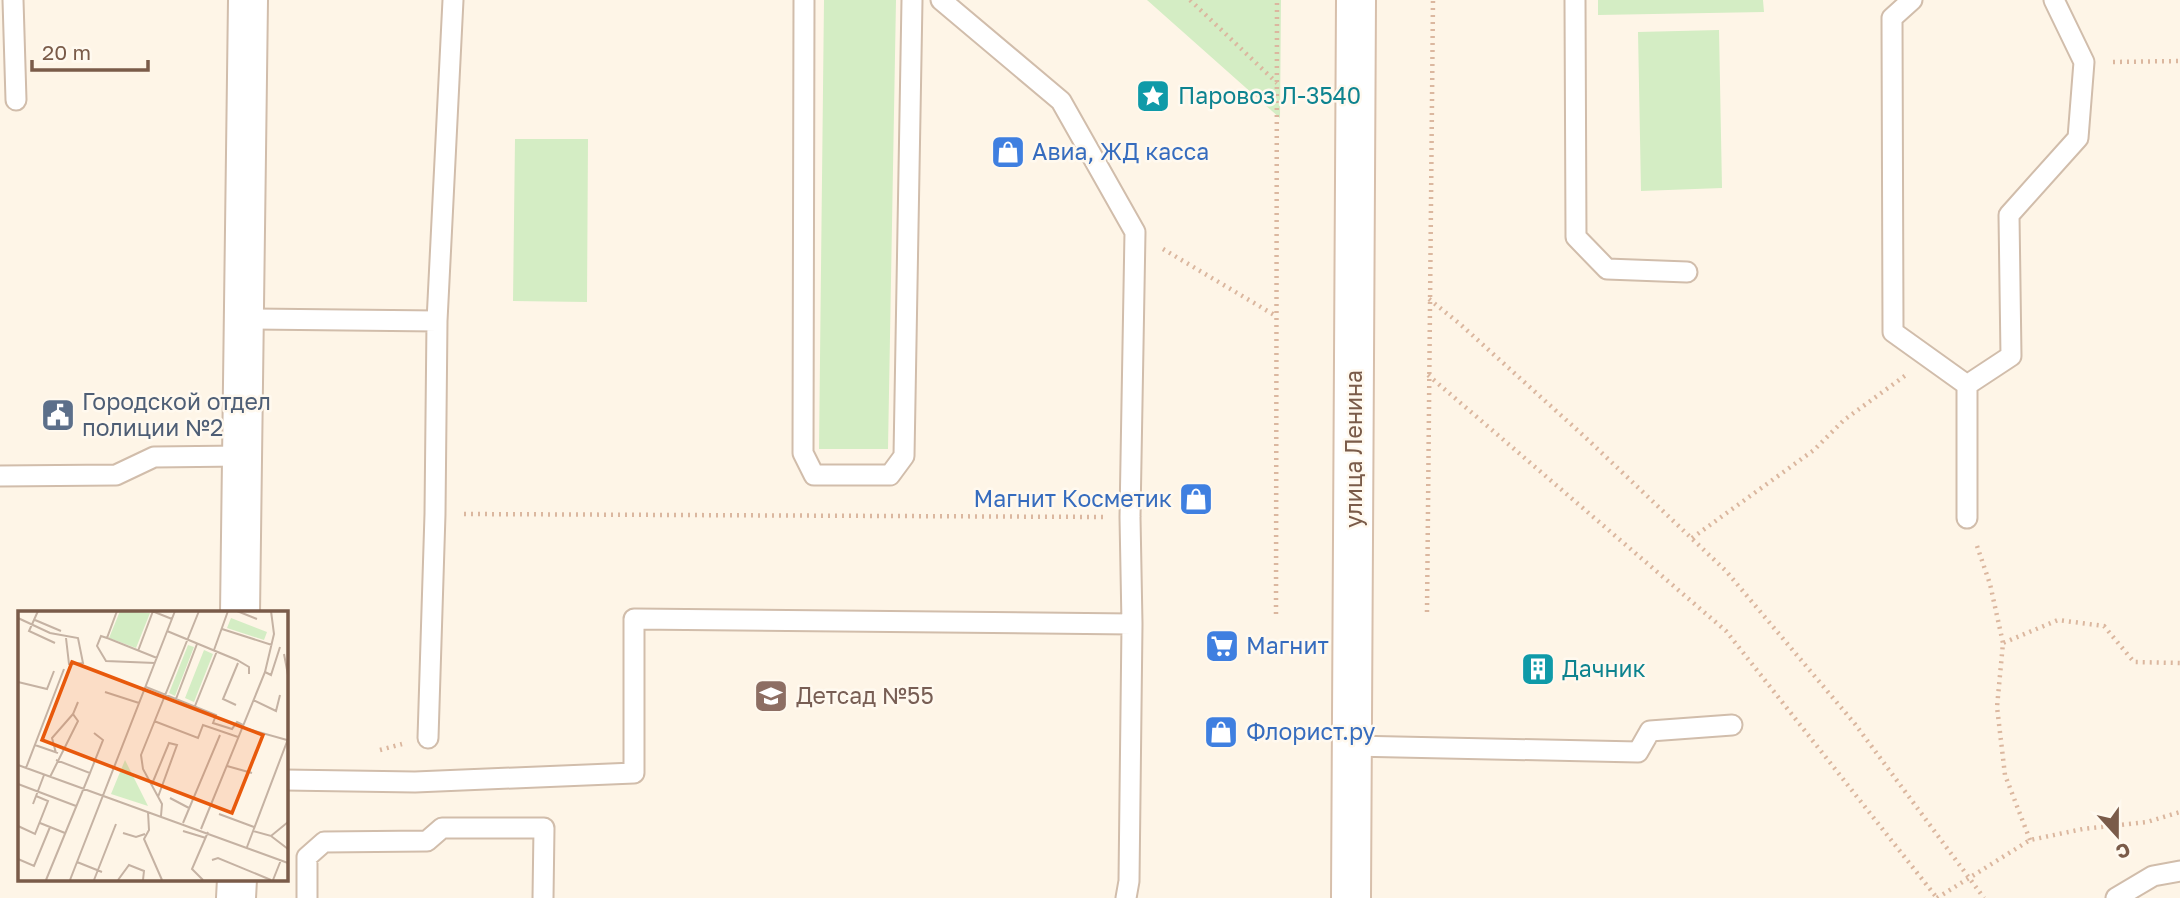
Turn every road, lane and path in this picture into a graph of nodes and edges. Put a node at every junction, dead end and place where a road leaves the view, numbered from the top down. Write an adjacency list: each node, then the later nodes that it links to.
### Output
1 (13, 0): 17 (lane)
2 (248, 0): 22 (main road)
3 (453, 0): 23 (lane)
4 (804, 0): 5 (lane)
5 (912, 0)
6 (941, 0): 18 (lane)
7 (1190, 0): 16 (path)
8 (1277, 0): 16 (path)
9 (1356, 0): 41 (main road, улица Ленина)
10 (1433, 0): 20 (path)
11 (1575, 0): 19 (lane)
12 (1912, 0): 24 (lane)
13 (2054, 0): 15 (lane)
14 (2180, 61): 15 (path)
15 (2084, 62): 26 (lane)
16 (1277, 82): 21 (path)
17 (16, 100)
18 (1135, 233): 21 (path); 30 (lane)
19 (1687, 272)
20 (1429, 299): 25 (path); 32 (path)
21 (1277, 316): 35 (path)
22 (243, 320): 23 (lane); 27 (main road)
23 (437, 321): 29 (lane)
24 (1929, 358): 26 (lane); 32 (path)
25 (1428, 375): 34 (path); 53 (path)
26 (1967, 385): 31 (lane)
27 (241, 456): 28 (lane); 33 (main road)
28 (0, 476)
29 (435, 514): 30 (path); 40 (lane)
30 (1130, 517): 36 (lane)
31 (1967, 518): 37 (path)
32 (1692, 538): 46 (path)
33 (240, 611)
34 (1427, 612)
35 (1276, 614)
36 (1132, 624): 42 (lane); 51 (lane)
37 (2003, 643): 38 (path); 44 (path)
38 (2180, 663)
39 (1732, 725): 41 (lane)
40 (428, 738)
41 (1352, 746): 52 (main road, улица Ленина)
42 (287, 780)
43 (2180, 812): 44 (path)
44 (2030, 840): 46 (path)
45 (2180, 871): 55 (lane)
46 (1970, 878): 53 (path); 54 (path)
47 (237, 880): 48 (main road)
48 (236, 898)
49 (306, 898): 50 (lane)
50 (543, 898)
51 (1126, 898)
52 (1351, 898)
53 (1937, 898)
54 (1984, 898)
55 (2116, 898)

